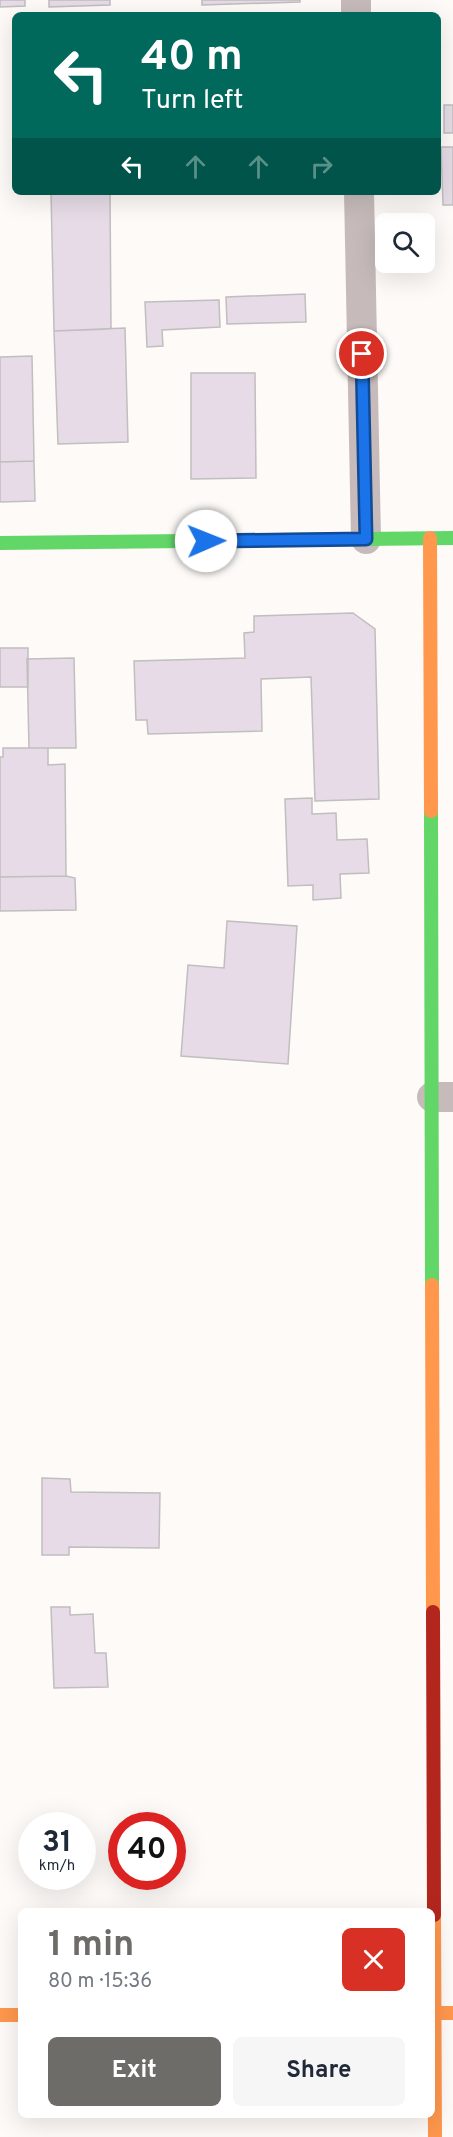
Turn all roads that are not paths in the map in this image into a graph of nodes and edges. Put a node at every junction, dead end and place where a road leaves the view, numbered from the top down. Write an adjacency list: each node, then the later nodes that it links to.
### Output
1 (359, 195): 4 (street)
2 (430, 538): 3 (street); 4 (street); 6 (street)
3 (453, 538)
4 (366, 539): 5 (street)
5 (0, 543)
6 (442, 1097): 7 (street)
7 (434, 1908)
8 (435, 2013): 9 (street)
9 (453, 2013)
10 (0, 2015): 11 (street)
11 (18, 2015)
12 (435, 2118): 13 (street)
13 (435, 2137)

